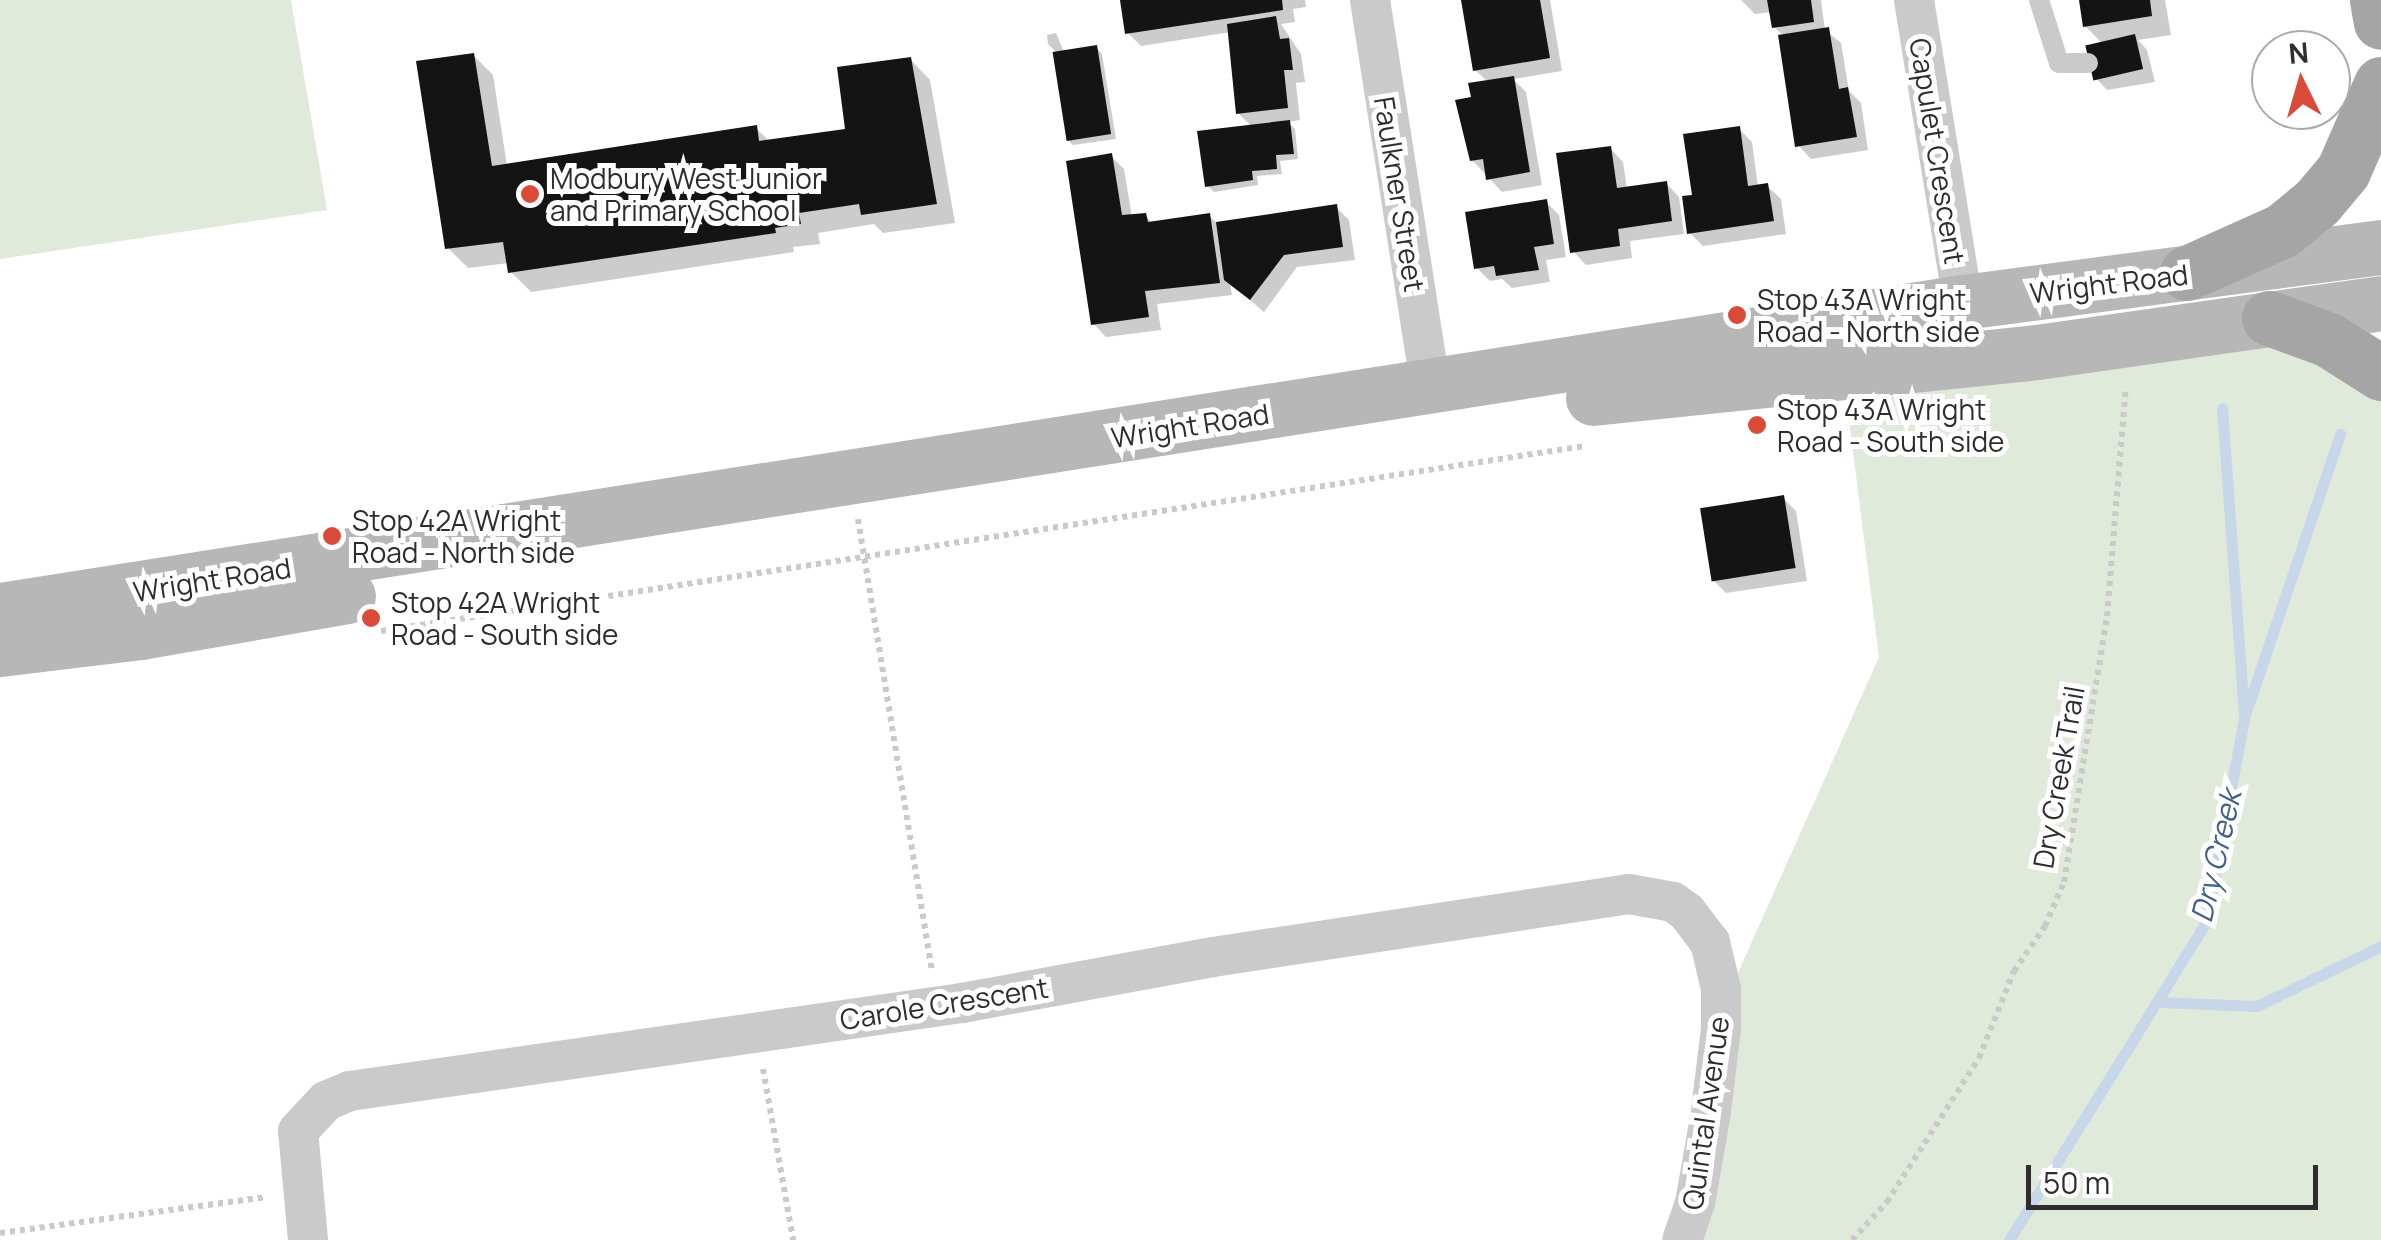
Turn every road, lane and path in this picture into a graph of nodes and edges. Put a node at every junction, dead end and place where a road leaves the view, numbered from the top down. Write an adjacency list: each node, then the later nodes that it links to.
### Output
1 (1370, 0): 15 (street, Faulkner Street)
2 (1914, 0): 10 (street, Capulet Crescent)
3 (2039, 0): 6 (lane)
4 (2378, 0): 5 (main road)
5 (2381, 22)
6 (2088, 63)
7 (2381, 84): 9 (main road)
8 (2381, 247): 9 (main road, Wright Road)
9 (2186, 273): 10 (main road, Wright Road)
10 (1962, 302): 15 (main road, Wright Road)
11 (2381, 303): 12 (main road, Wright Road)
12 (2269, 318): 13 (main road); 17 (main road, Wright Road)
13 (2381, 374)
14 (2107, 386): 29 (path, Dry Creek Trail)
15 (1431, 388): 18 (main road, Wright Road)
16 (1605, 442): 17 (path)
17 (860, 533): 19 (path); 20 (main road, Wright Road); 22 (path)
18 (0, 610)
19 (373, 632)
20 (0, 648)
21 (1702, 928): 22 (street, Carole Crescent); 28 (street, Quintal Avenue)
22 (938, 1006): 23 (street, Carole Crescent)
23 (756, 1032): 24 (street, Carole Crescent); 27 (path)
24 (301, 1192): 25 (path); 26 (street, Carole Crescent)
25 (0, 1233)
26 (308, 1240)
27 (793, 1240)
28 (1682, 1240)
29 (1852, 1240)

